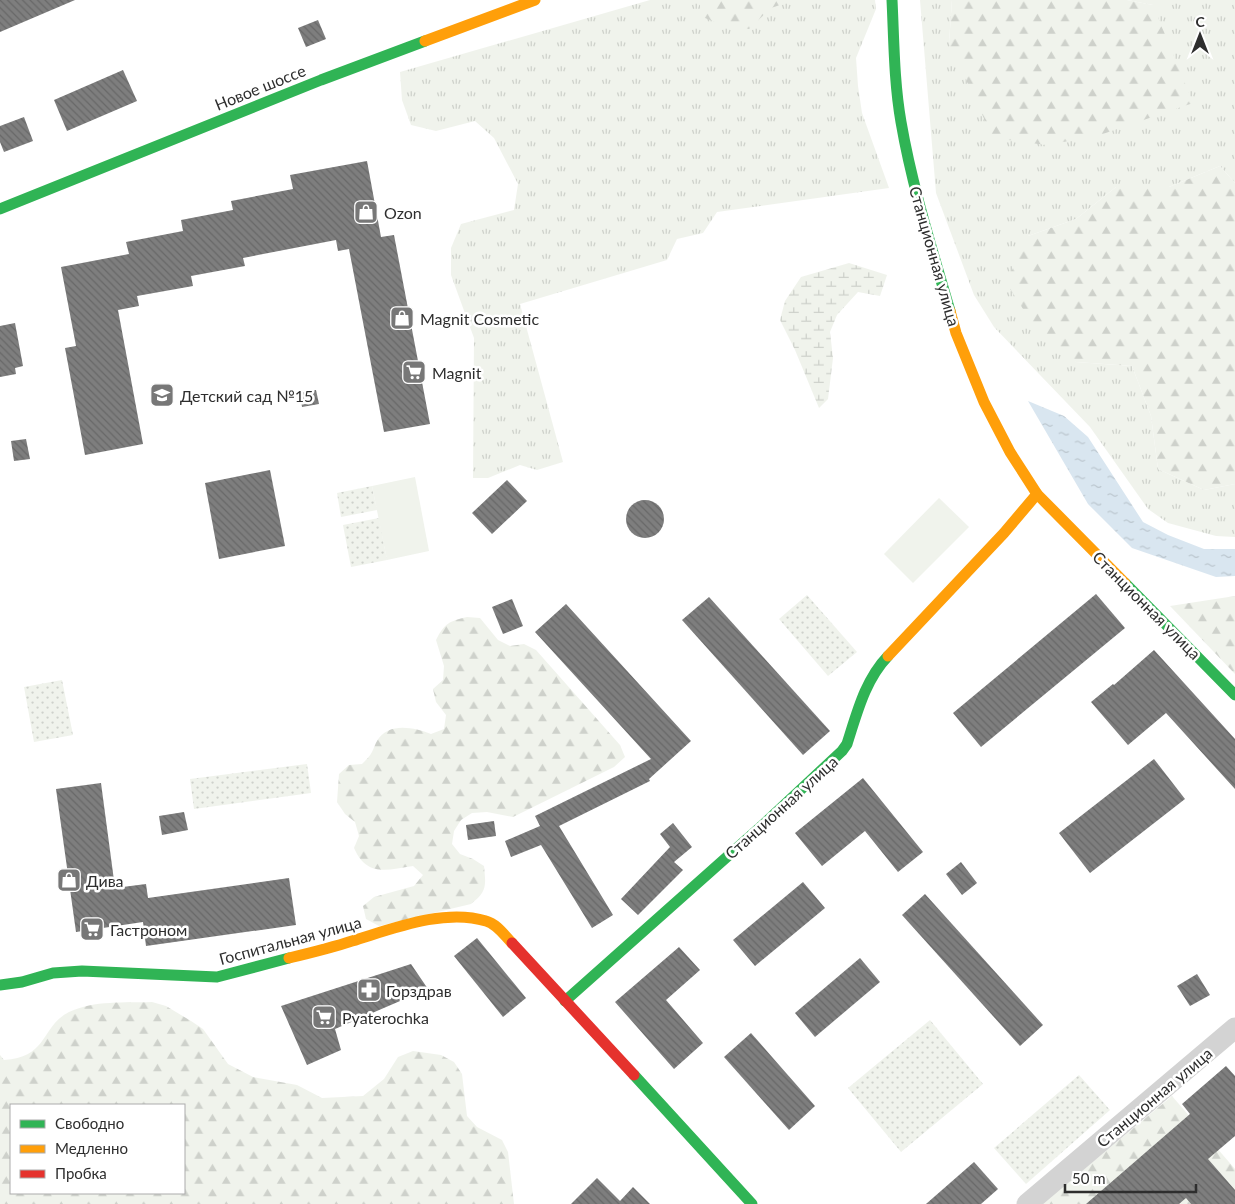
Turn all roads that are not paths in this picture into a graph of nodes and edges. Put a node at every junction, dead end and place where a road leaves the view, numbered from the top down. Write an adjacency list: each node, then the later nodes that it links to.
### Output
1 (535, 0): 3 (street, Новое шоссе)
2 (892, 0): 4 (street, Станционная улица)
3 (0, 209)
4 (1037, 494): 5 (street, Станционная улица); 7 (street, Станционная улица)
5 (1235, 695)
6 (0, 985): 7 (street, Госпитальная улица)
7 (565, 1001): 9 (street)
8 (1235, 1028): 10 (street, Станционная улица)
9 (752, 1204)
10 (1027, 1204)

